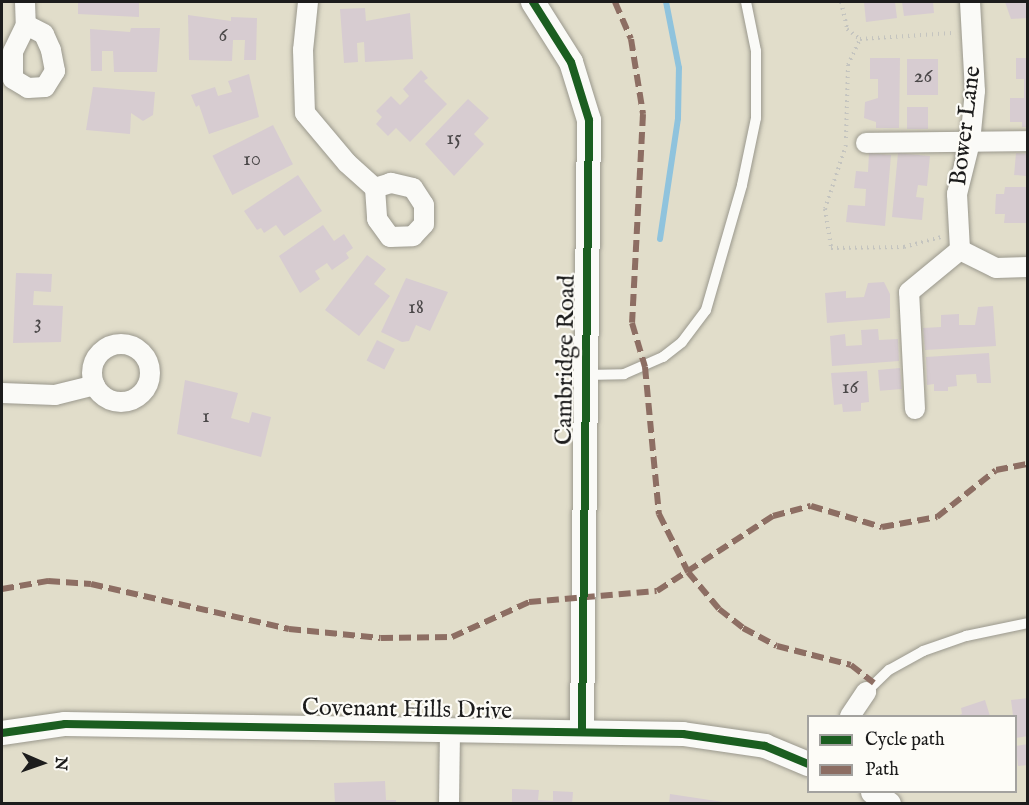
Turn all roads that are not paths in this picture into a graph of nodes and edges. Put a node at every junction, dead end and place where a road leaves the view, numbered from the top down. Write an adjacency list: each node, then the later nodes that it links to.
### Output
1 (25, 2): 6 (street)
2 (308, 2): 10 (street)
3 (533, 2): 13 (street, Cambridge Road)
4 (746, 2): 13 (lane)
5 (970, 2): 9 (street, Bower Lane)
6 (26, 25)
7 (1028, 141): 9 (street)
8 (866, 142): 9 (street)
9 (969, 142): 11 (street, Bower Lane)
10 (375, 188)
11 (960, 250): 12 (street); 16 (street)
12 (1028, 267)
13 (585, 375): 21 (street, Cambridge Road)
14 (95, 385): 15 (street)
15 (2, 393)
16 (915, 409)
17 (1028, 623): 18 (lane)
18 (866, 692): 19 (street)
19 (851, 715)
20 (450, 730): 21 (street, Covenant Hills Drive); 22 (street, Covenant Hills Drive); 25 (street)
21 (582, 732): 23 (street, Covenant Hills Drive)
22 (2, 733)
23 (807, 764)
24 (874, 793): 26 (street)
25 (449, 804)
26 (889, 804)

